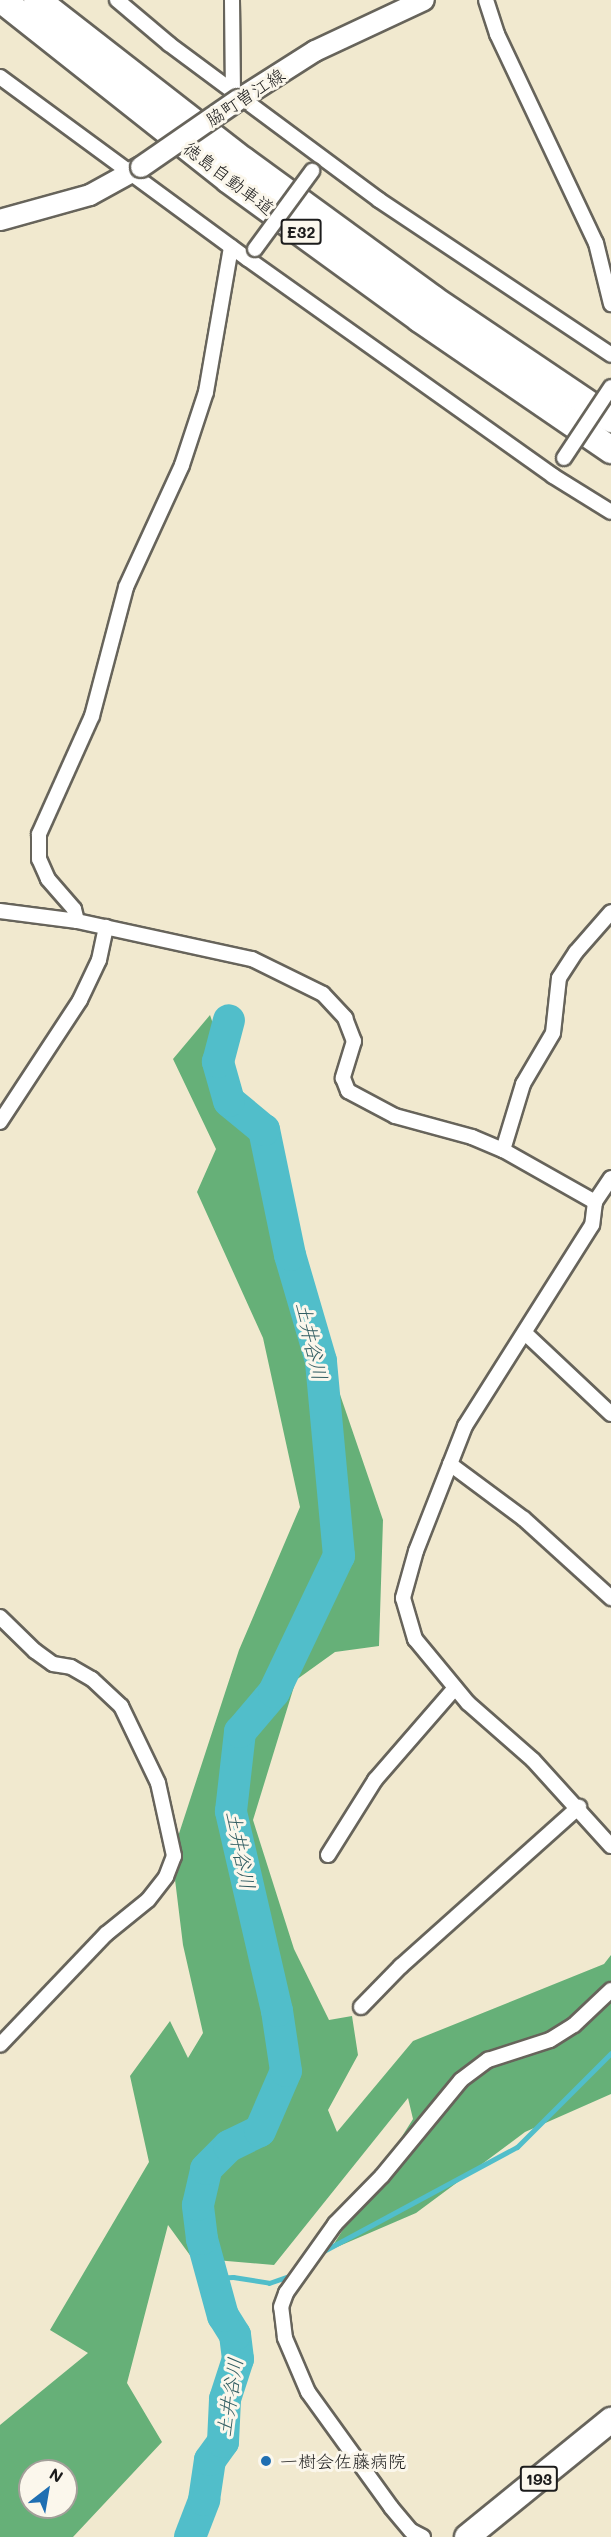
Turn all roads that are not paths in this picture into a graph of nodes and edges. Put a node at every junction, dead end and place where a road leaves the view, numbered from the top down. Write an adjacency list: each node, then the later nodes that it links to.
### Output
1 (2, 0): 18 (highway, 徳島自動車道 / E32)
2 (37, 0): 17 (highway, 徳島自動車道 / E32)
3 (117, 0): 8 (street)
4 (232, 0): 8 (street)
5 (424, 0): 8 (main road, 脇町曽江線)
6 (486, 0): 14 (street)
7 (0, 77): 10 (street)
8 (238, 95): 9 (street); 10 (main road, 脇町曽江線, bridge)
9 (321, 158): 13 (street, bridge); 15 (street)
10 (135, 170): 11 (main road, 脇町曽江線); 12 (street)
11 (0, 220)
12 (231, 248): 13 (street); 23 (street)
13 (252, 254): 19 (street)
14 (611, 304)
15 (611, 355)
16 (611, 387): 19 (street, bridge)
17 (611, 419)
18 (611, 450)
19 (553, 476): 20 (street)
20 (611, 512)
21 (0, 911): 23 (street)
22 (611, 912): 26 (street)
23 (77, 921): 24 (street)
24 (106, 927): 25 (street); 26 (street)
25 (0, 1122)
26 (503, 1150): 28 (street)
27 (610, 1182): 28 (street)
28 (595, 1202): 29 (street)
29 (525, 1333): 30 (street); 31 (street)
30 (611, 1414)
31 (450, 1464): 32 (street); 34 (street)
32 (611, 1598)
33 (0, 1617): 40 (street)
34 (455, 1688): 35 (street); 37 (street)
35 (579, 1807): 36 (street); 39 (street)
36 (611, 1846)
37 (328, 1855)
38 (611, 1989): 42 (street)
39 (361, 2007)
40 (0, 2045)
41 (611, 2420): 43 (highway, 193)
42 (423, 2537)
43 (467, 2537)

